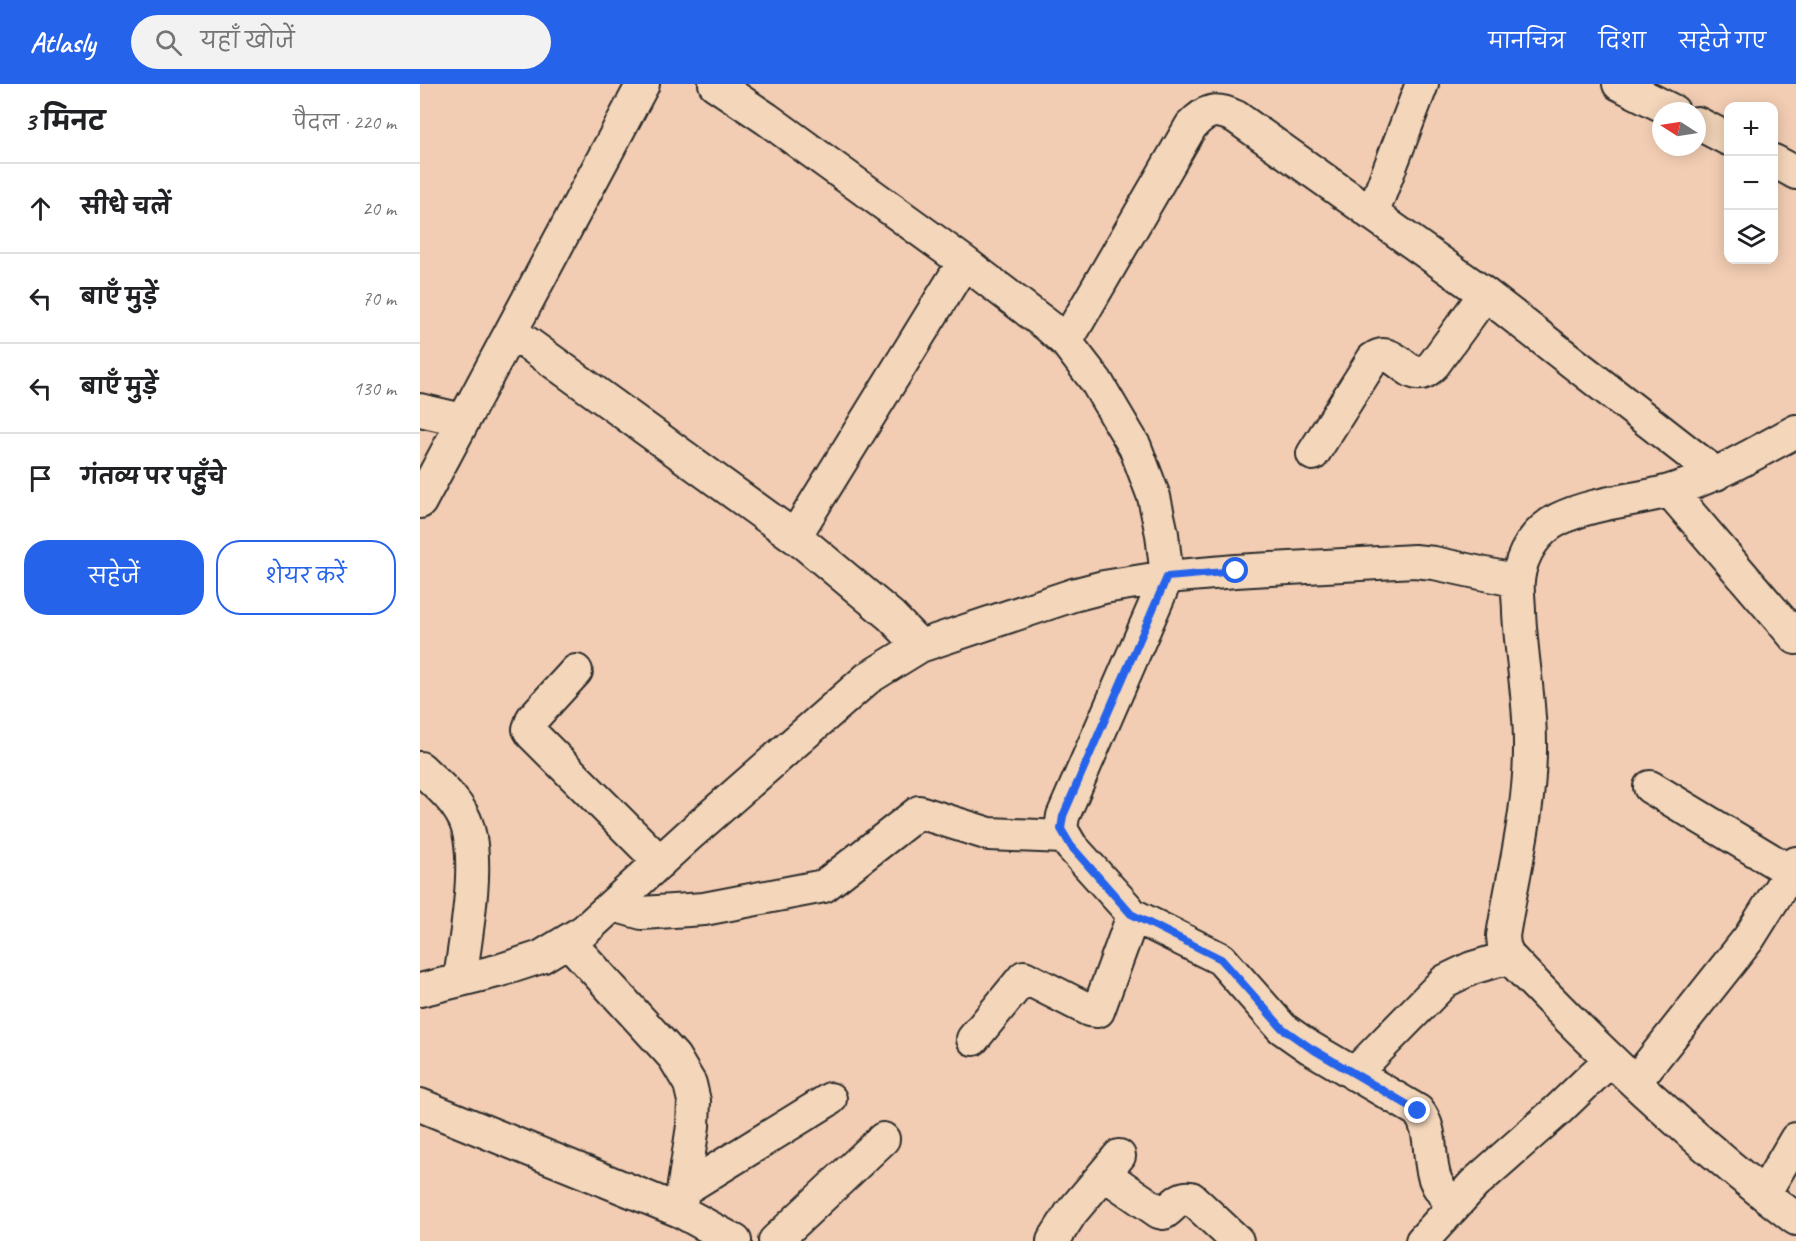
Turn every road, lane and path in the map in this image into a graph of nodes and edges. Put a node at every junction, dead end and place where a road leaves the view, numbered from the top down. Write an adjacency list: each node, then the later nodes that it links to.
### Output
1 (643, 84): 13 (street)
2 (1422, 84): 10 (street)
3 (1619, 84): 5 (street)
4 (734, 89): 11 (street)
5 (1655, 102)
6 (1706, 128): 7 (street)
7 (1724, 137)
8 (1778, 163): 9 (street)
9 (1796, 172)
10 (1370, 213): 12 (street); 14 (street)
11 (964, 262): 14 (street); 22 (street)
12 (1485, 294): 18 (street); 19 (street)
13 (512, 332): 16 (street); 22 (street)
14 (1066, 342): 23 (street)
15 (420, 410): 16 (street)
16 (463, 420): 21 (street)
17 (1796, 431): 19 (street)
18 (1313, 454)
19 (1716, 474): 20 (street)
20 (1670, 491): 24 (street); 25 (street)
21 (420, 502)
22 (795, 536): 26 (street)
23 (1167, 577): 24 (street); 26 (street); 30 (street)
24 (1518, 580): 36 (street)
25 (1796, 638)
26 (920, 646): 31 (street)
27 (576, 671): 31 (street)
28 (420, 768): 37 (street)
29 (1650, 787): 32 (street)
30 (1064, 837): 33 (street); 34 (street)
31 (660, 862): 33 (street)
32 (1794, 870): 42 (street)
33 (613, 905): 35 (street)
34 (1131, 914): 39 (street); 41 (street)
35 (568, 941): 37 (street); 48 (street)
36 (1509, 957): 40 (street); 41 (street)
37 (460, 980): 38 (street)
38 (420, 990)
39 (973, 1039)
40 (1610, 1059): 42 (street); 49 (street)
41 (1354, 1074): 49 (street)
42 (1635, 1082): 47 (street)
43 (830, 1099): 48 (street)
44 (420, 1105): 48 (street)
45 (883, 1138): 52 (street)
46 (1796, 1139): 47 (street)
47 (1764, 1194): 50 (street)
48 (682, 1201): 51 (street)
49 (1454, 1206): 55 (street)
50 (1796, 1219)
51 (735, 1241)
52 (775, 1241)
53 (1053, 1241): 54 (street)
54 (1237, 1241)
55 (1422, 1241)

